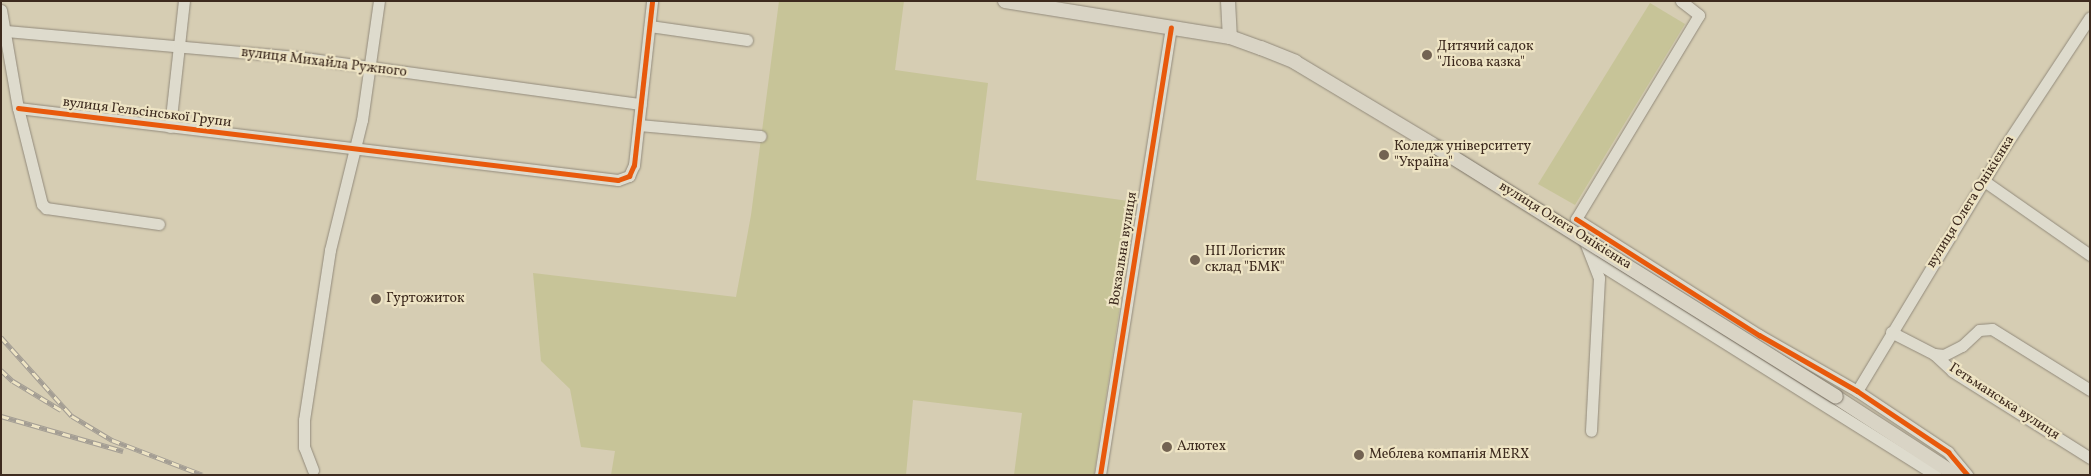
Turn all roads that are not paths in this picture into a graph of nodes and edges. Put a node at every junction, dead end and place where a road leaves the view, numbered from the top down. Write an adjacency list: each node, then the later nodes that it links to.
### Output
1 (184, 1): 14 (street)
2 (379, 1): 15 (street)
3 (652, 1): 9 (street)
4 (1005, 1): 10 (main road, вулиця Олега Онікієнка)
5 (1228, 1): 12 (main road)
6 (1681, 1): 23 (street)
7 (1, 10): 11 (street)
8 (2090, 17): 22 (street, вулиця Олега Онікієнка)
9 (650, 26): 13 (street); 16 (street)
10 (1171, 28): 12 (main road, вулиця Олега Онікієнка); 36 (street, Вокзальна вулиця)
11 (6, 31): 14 (street, вулиця Михайла Ружного); 17 (street)
12 (1230, 37): 38 (main road, вулиця Олега Онікієнка, bridge)
13 (747, 40)
14 (177, 47): 15 (street, вулиця Михайла Ружного); 19 (street)
15 (371, 68): 16 (street, вулиця Михайла Ружного); 21 (street)
16 (641, 104): 18 (street)
17 (18, 108): 19 (street, вулиця Гельсінської Групи); 24 (street)
18 (639, 125): 20 (street); 21 (street, вулиця Гельсінської Групи)
19 (170, 127): 21 (street, вулиця Гельсінської Групи)
20 (761, 136)
21 (354, 150): 35 (street)
22 (1984, 181): 25 (street); 27 (street, вулиця Олега Онікієнка)
23 (1576, 219): 26 (street); 28 (street)
24 (159, 224)
25 (2090, 255)
26 (1593, 260): 30 (street); 33 (street)
27 (1891, 332): 29 (street, Гетьманська вулиця); 32 (street, вулиця Олега Онікієнка)
28 (1760, 334): 30 (street); 32 (street)
29 (1934, 354): 31 (street); 34 (street, Гетьманська вулиця)
30 (1746, 356): 37 (street)
31 (2090, 390)
32 (1857, 391): 39 (street)
33 (1591, 432)
34 (2090, 458)
35 (313, 470)
36 (1100, 475)
37 (1936, 475)
38 (1956, 475)
39 (1967, 475)

